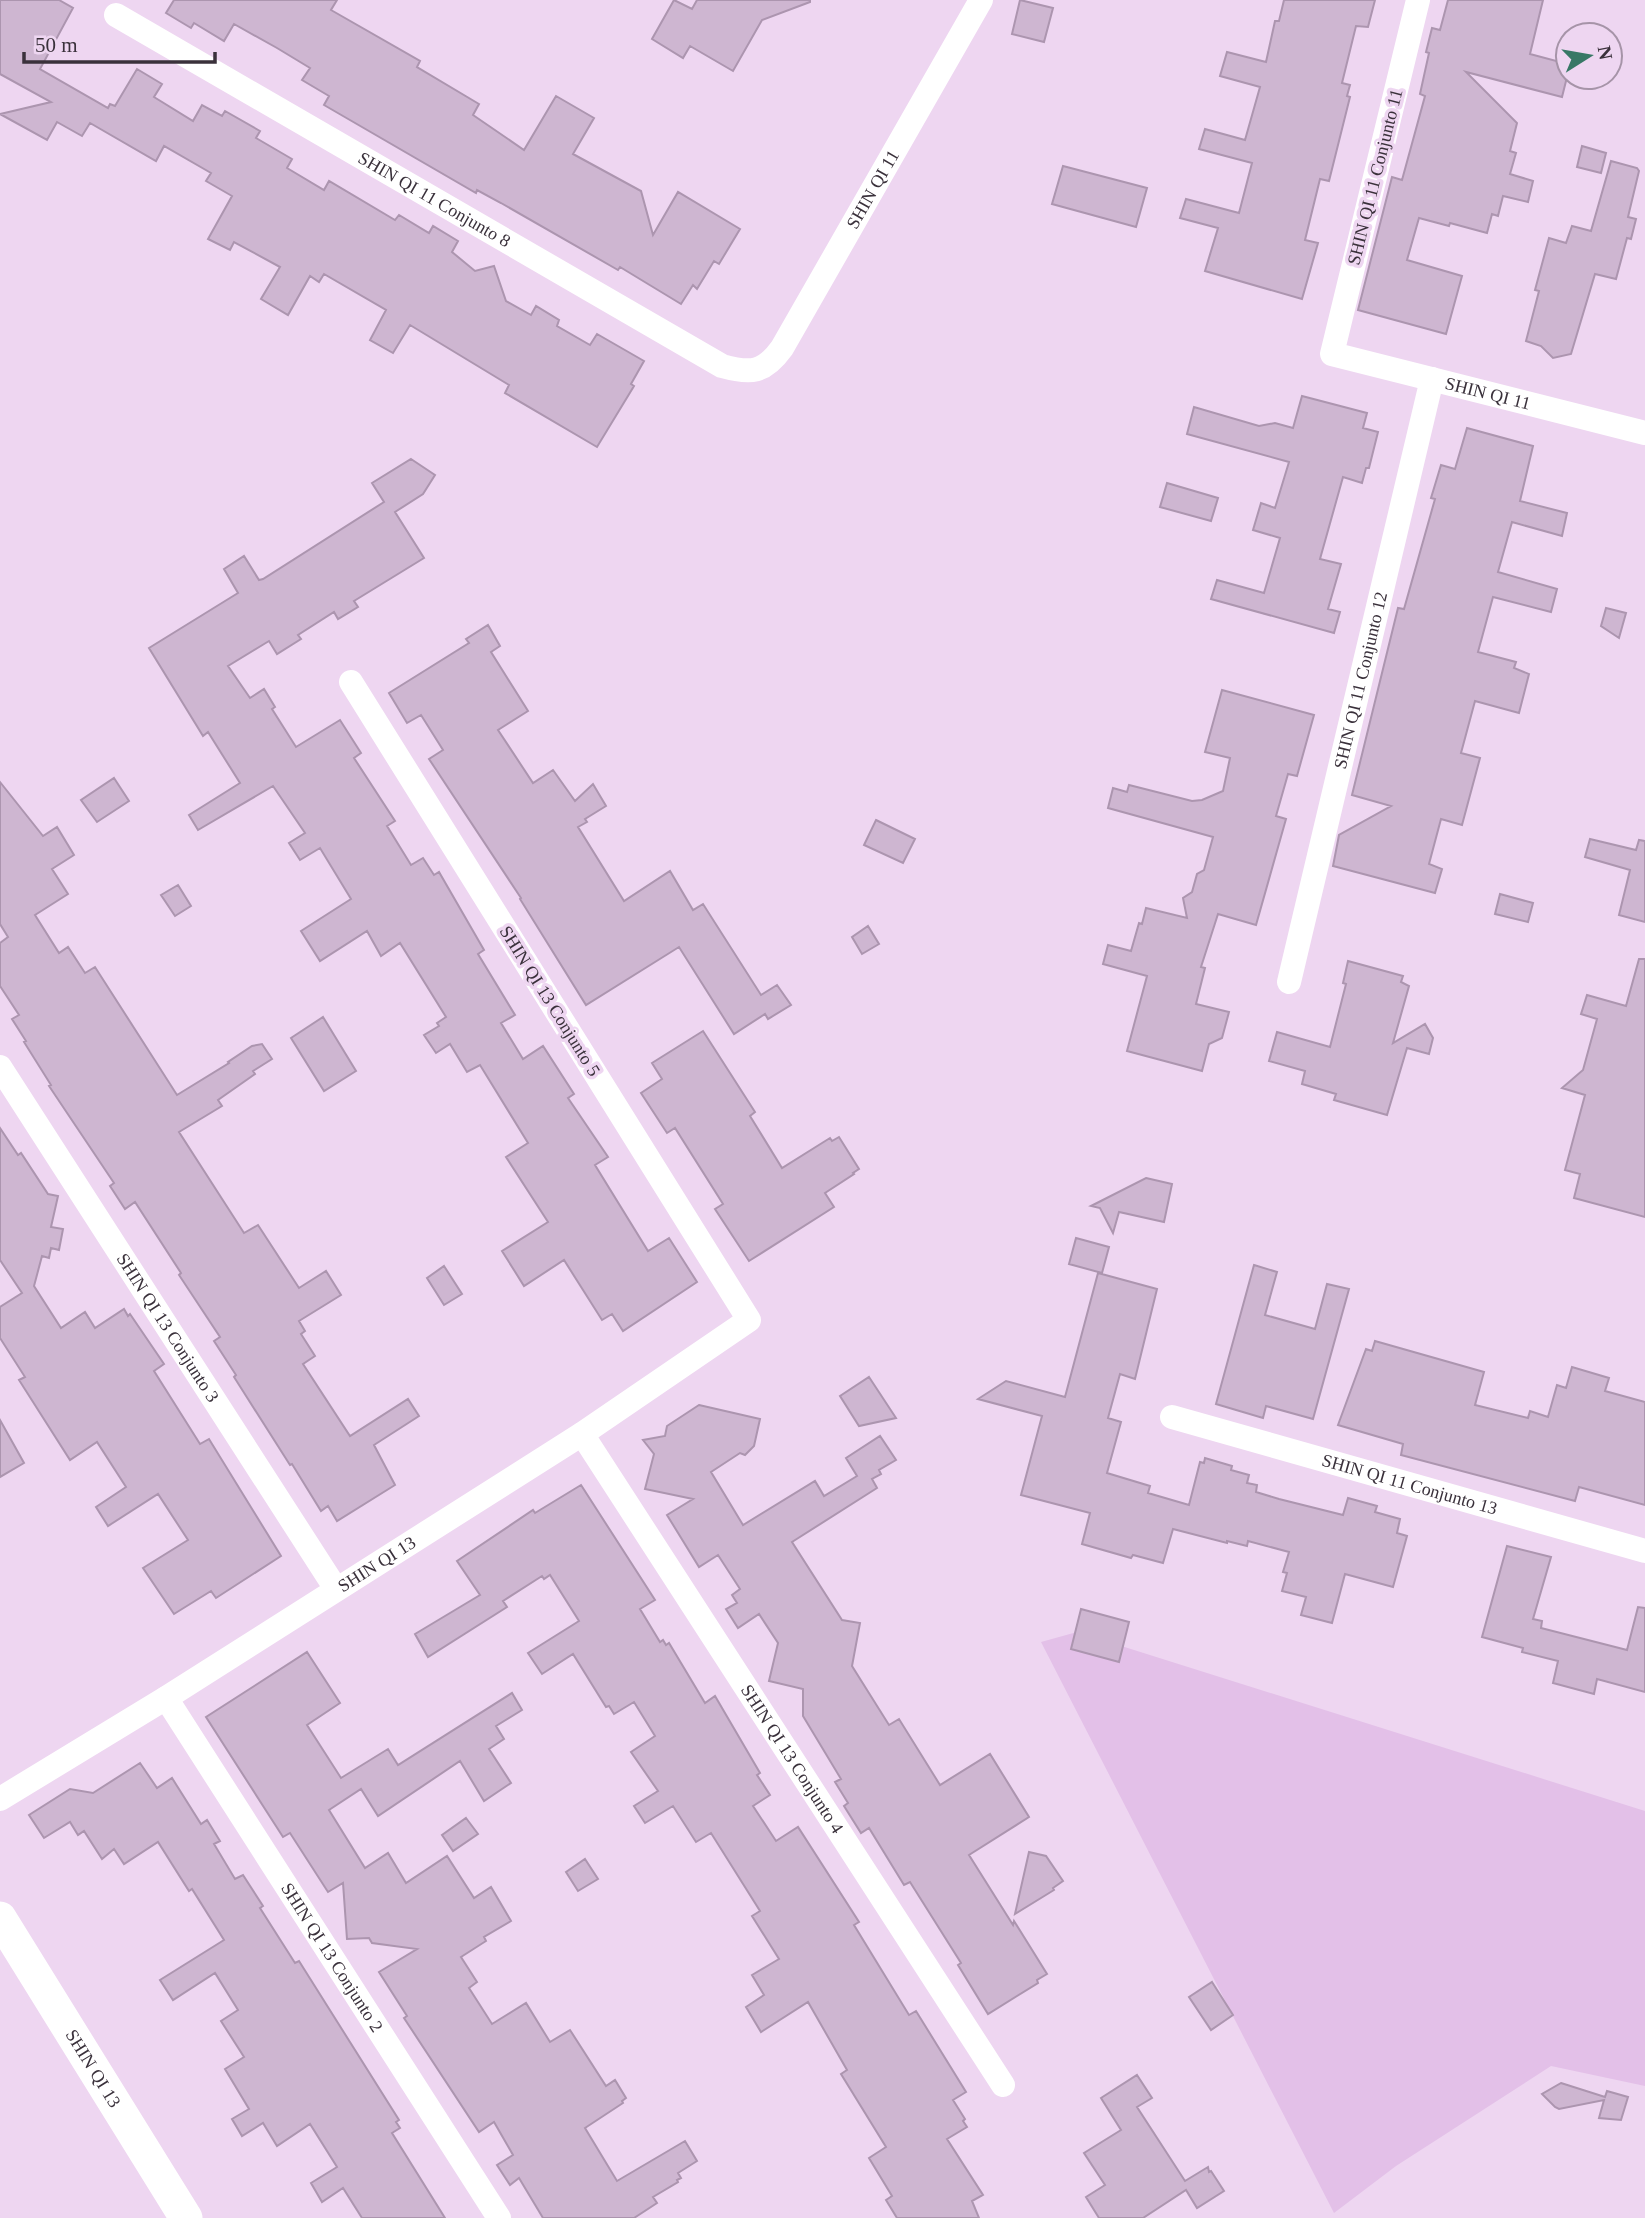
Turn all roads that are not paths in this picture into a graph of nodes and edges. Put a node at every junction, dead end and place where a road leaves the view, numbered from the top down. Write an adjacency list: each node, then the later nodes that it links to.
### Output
1 (981, 0): 5 (street, SHIN QI 11)
2 (1418, 0): 4 (street, SHIN QI 11 Conjunto 11)
3 (116, 15): 5 (street, SHIN QI 11 Conjunto 8)
4 (1332, 354): 6 (street, SHIN QI 11)
5 (755, 371)
6 (1432, 379): 7 (street, SHIN QI 11); 9 (street, SHIN QI 11 Conjunto 12)
7 (1645, 433)
8 (351, 682): 11 (street, SHIN QI 13 Conjunto 5)
9 (1289, 982)
10 (0, 1067): 15 (street, SHIN QI 13 Conjunto 3)
11 (749, 1320): 13 (street, SHIN QI 13)
12 (1172, 1417): 14 (street, SHIN QI 11 Conjunto 13)
13 (582, 1434): 15 (street, SHIN QI 13); 19 (street, SHIN QI 13 Conjunto 4)
14 (1645, 1551)
15 (336, 1589): 16 (street, SHIN QI 13)
16 (166, 1698): 17 (street, SHIN QI 13); 21 (street, SHIN QI 13 Conjunto 2)
17 (0, 1799)
18 (0, 1917): 20 (street, SHIN QI 13)
19 (1003, 2085)
20 (186, 2218)
21 (499, 2218)

